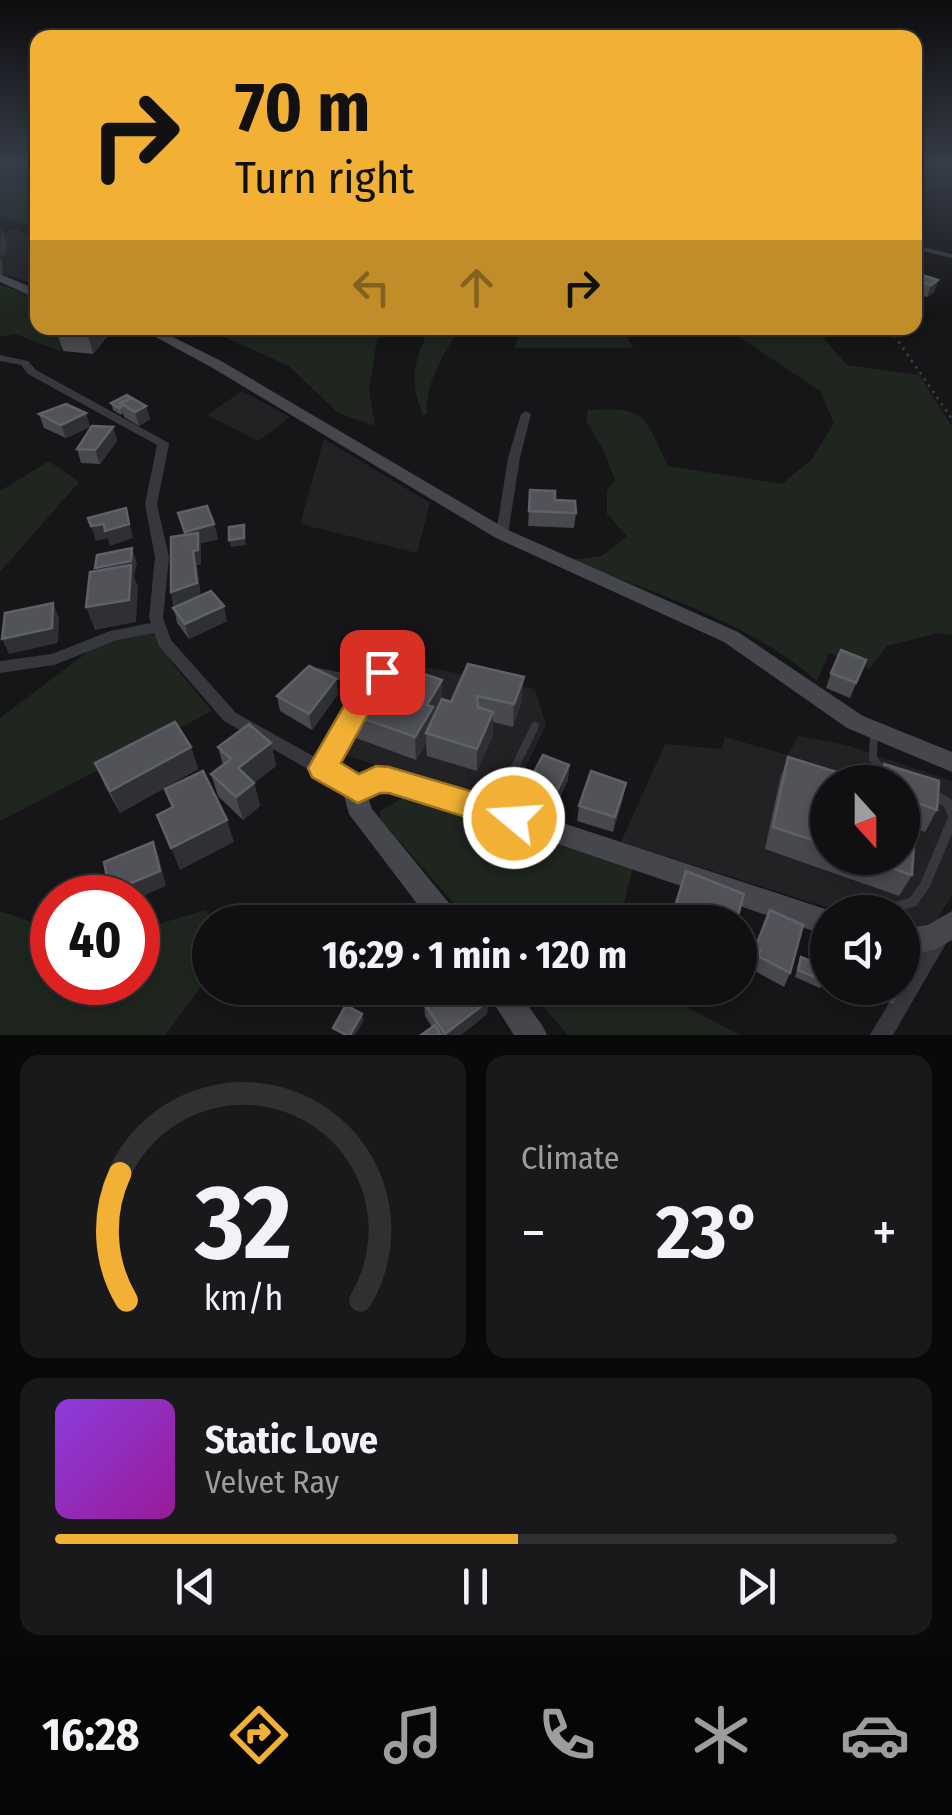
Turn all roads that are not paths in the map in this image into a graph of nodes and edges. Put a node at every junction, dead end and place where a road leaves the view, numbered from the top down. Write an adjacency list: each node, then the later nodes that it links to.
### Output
1 (922, 249): 2 (street)
2 (952, 256)
3 (0, 261): 4 (lane)
4 (0, 278): 5 (street)
5 (30, 291)
6 (160, 335): 9 (street)
7 (0, 358): 10 (street)
8 (526, 414): 9 (street)
9 (502, 534): 18 (street)
10 (156, 626): 11 (street); 21 (street)
11 (0, 668)
12 (316, 672): 14 (lane)
13 (398, 676): 14 (lane)
14 (371, 683): 15 (lane)
15 (362, 698)
16 (353, 712): 21 (lane)
17 (535, 726): 24 (lane)
18 (874, 732): 19 (street); 20 (lane)
19 (952, 762)
20 (872, 765)
21 (323, 768): 22 (street)
22 (358, 790): 24 (street); 28 (street)
23 (920, 790): 25 (lane)
24 (494, 811): 29 (street)
25 (952, 813)
26 (952, 821): 27 (lane)
27 (919, 895)
28 (433, 905)
29 (810, 917)
30 (947, 928): 31 (street); 34 (street)
31 (920, 941)
32 (510, 1005): 33 (street)
33 (532, 1035)
34 (881, 1035)

